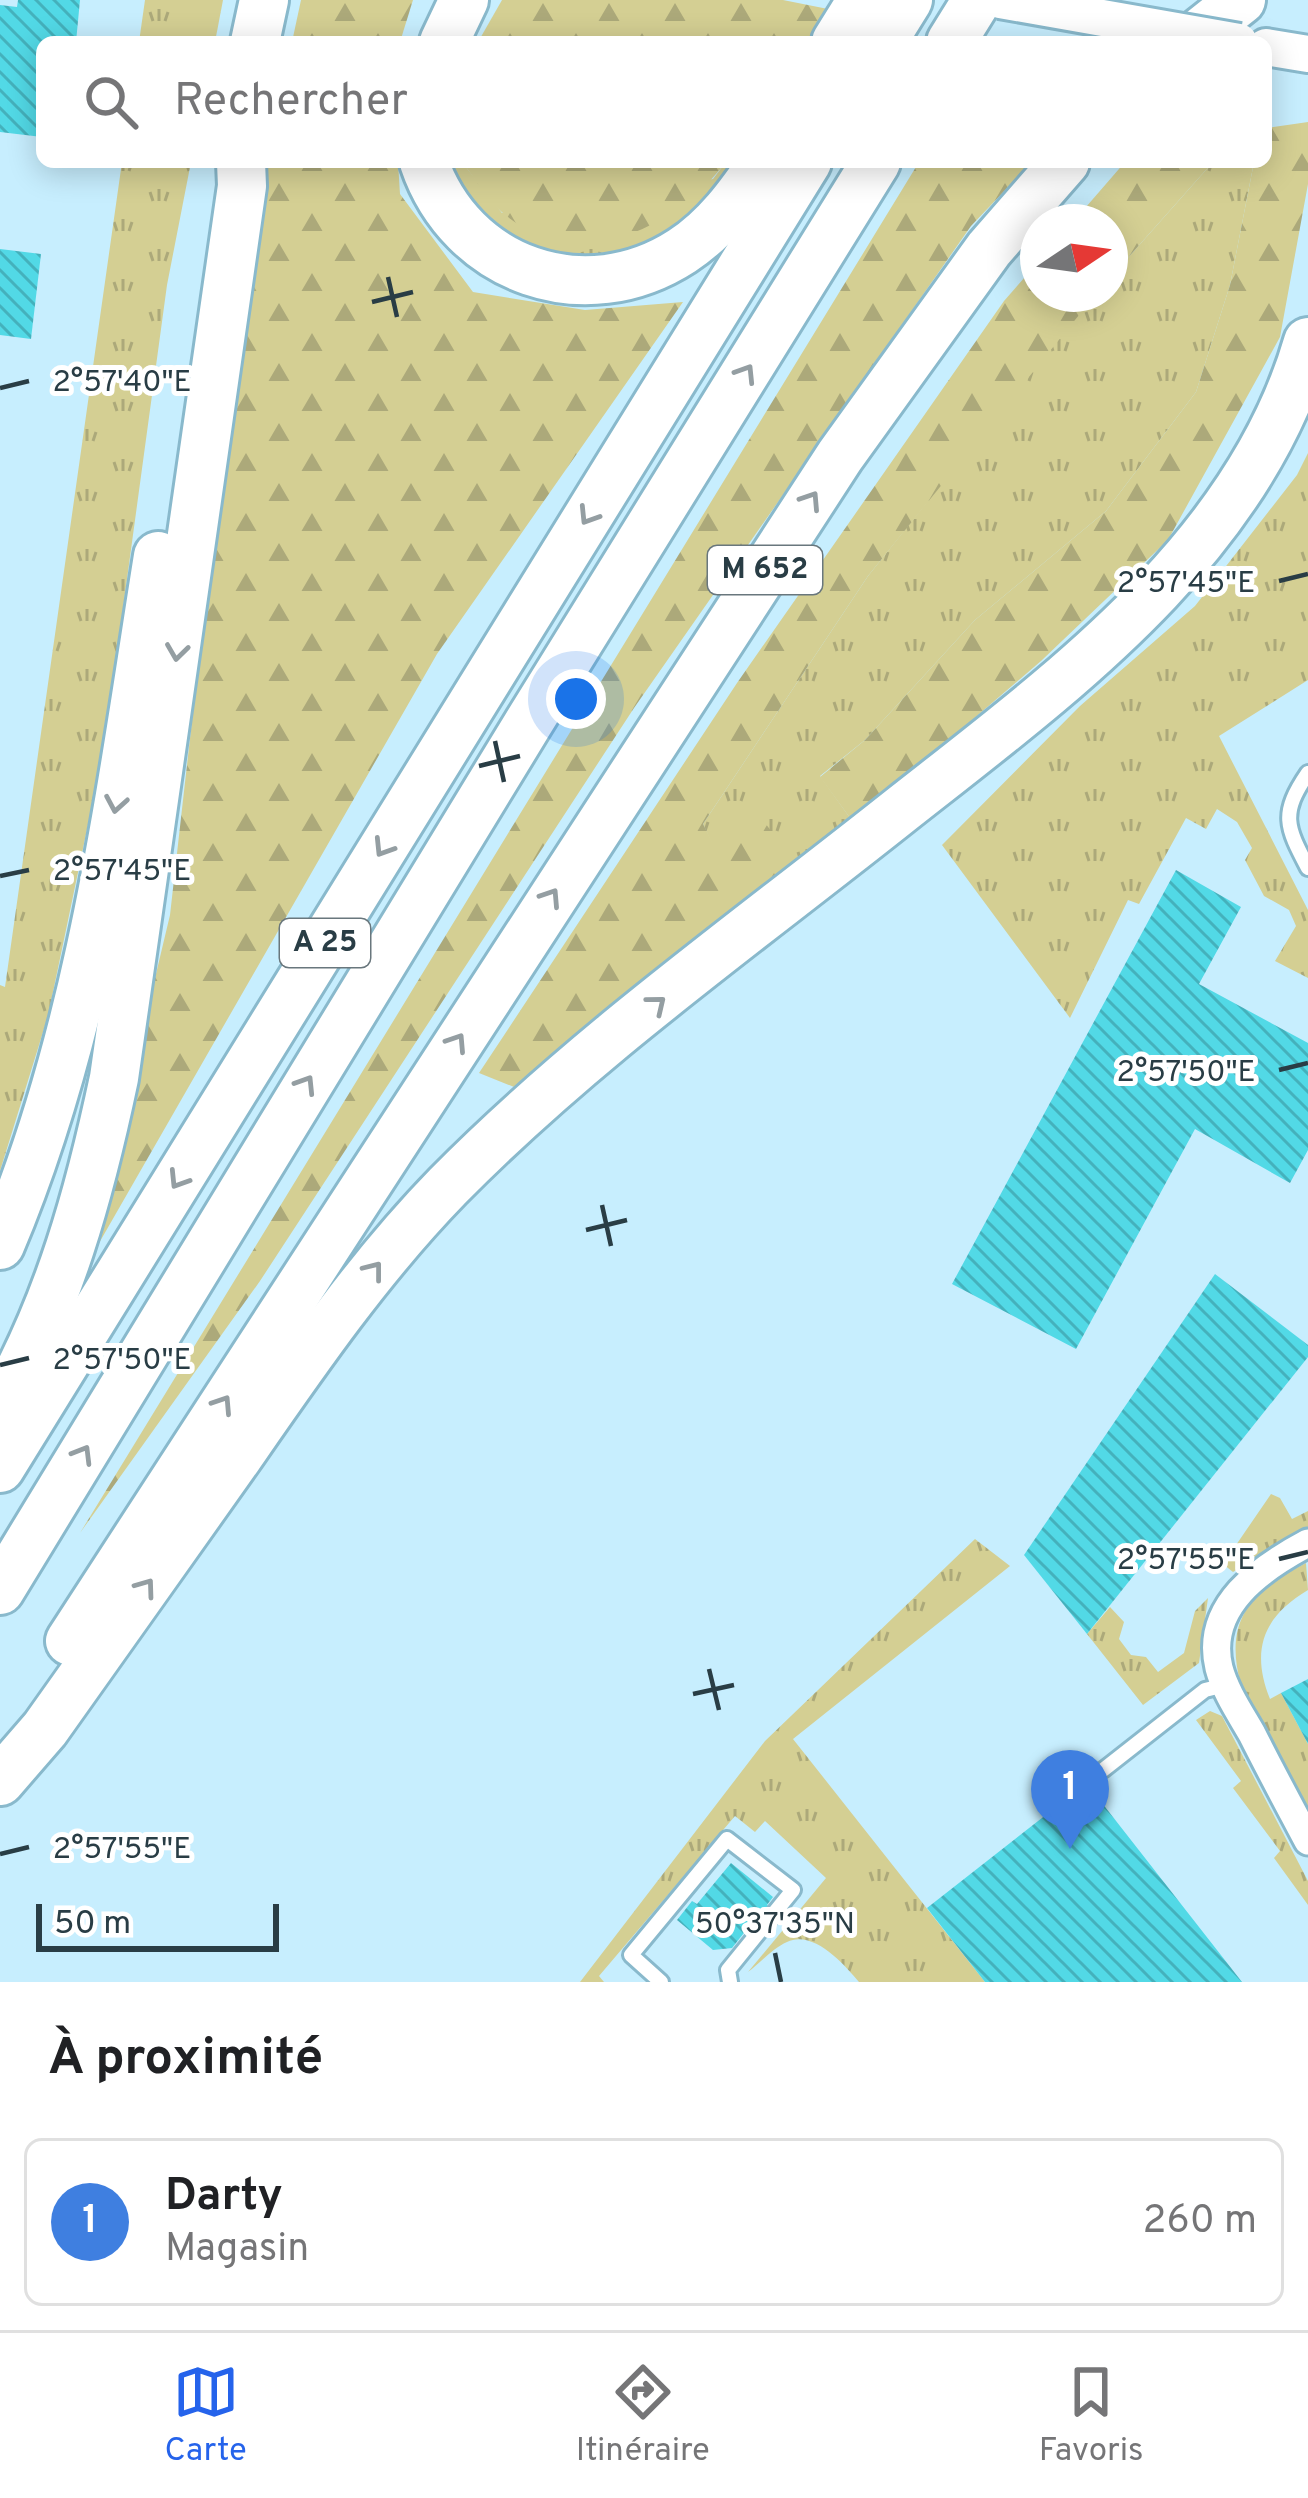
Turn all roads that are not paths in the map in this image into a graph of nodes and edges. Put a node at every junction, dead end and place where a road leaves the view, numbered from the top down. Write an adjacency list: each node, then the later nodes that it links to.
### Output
1 (264, 0): 9 (highway)
2 (444, 0): 10 (highway)
3 (464, 0): 11 (highway)
4 (862, 0): 12 (highway)
5 (908, 0): 13 (highway)
6 (977, 0): 14 (highway)
7 (1000, 0): 16 (main road, bridge)
8 (1241, 0): 15 (highway)
9 (256, 36)
10 (435, 36)
11 (447, 36)
12 (840, 36)
13 (886, 36)
14 (955, 36)
15 (1196, 36)
16 (1206, 36)
17 (1272, 47): 18 (main road)
18 (1308, 54)
19 (220, 168): 29 (highway, one-way to 29)
20 (241, 168): 30 (highway, one-way to 30)
21 (427, 168): 22 (highway)
22 (759, 168)
23 (803, 168): 31 (highway, A 25, one-way to 31)
24 (872, 168): 33 (highway, A 25, one-way to 24)
25 (1060, 168): 35 (highway, M 652, one-way to 25)
26 (1306, 354): 37 (highway, one-way to 26)
27 (1308, 772): 28 (lane)
28 (1308, 868)
29 (0, 1245)
30 (0, 1407)
31 (0, 1468)
32 (1308, 1543): 34 (street)
33 (0, 1590)
34 (1225, 1684): 36 (lane); 38 (street)
35 (0, 1750)
36 (1103, 1770)
37 (0, 1781)
38 (1308, 1841)
39 (661, 1982): 40 (lane)
40 (730, 1982)

